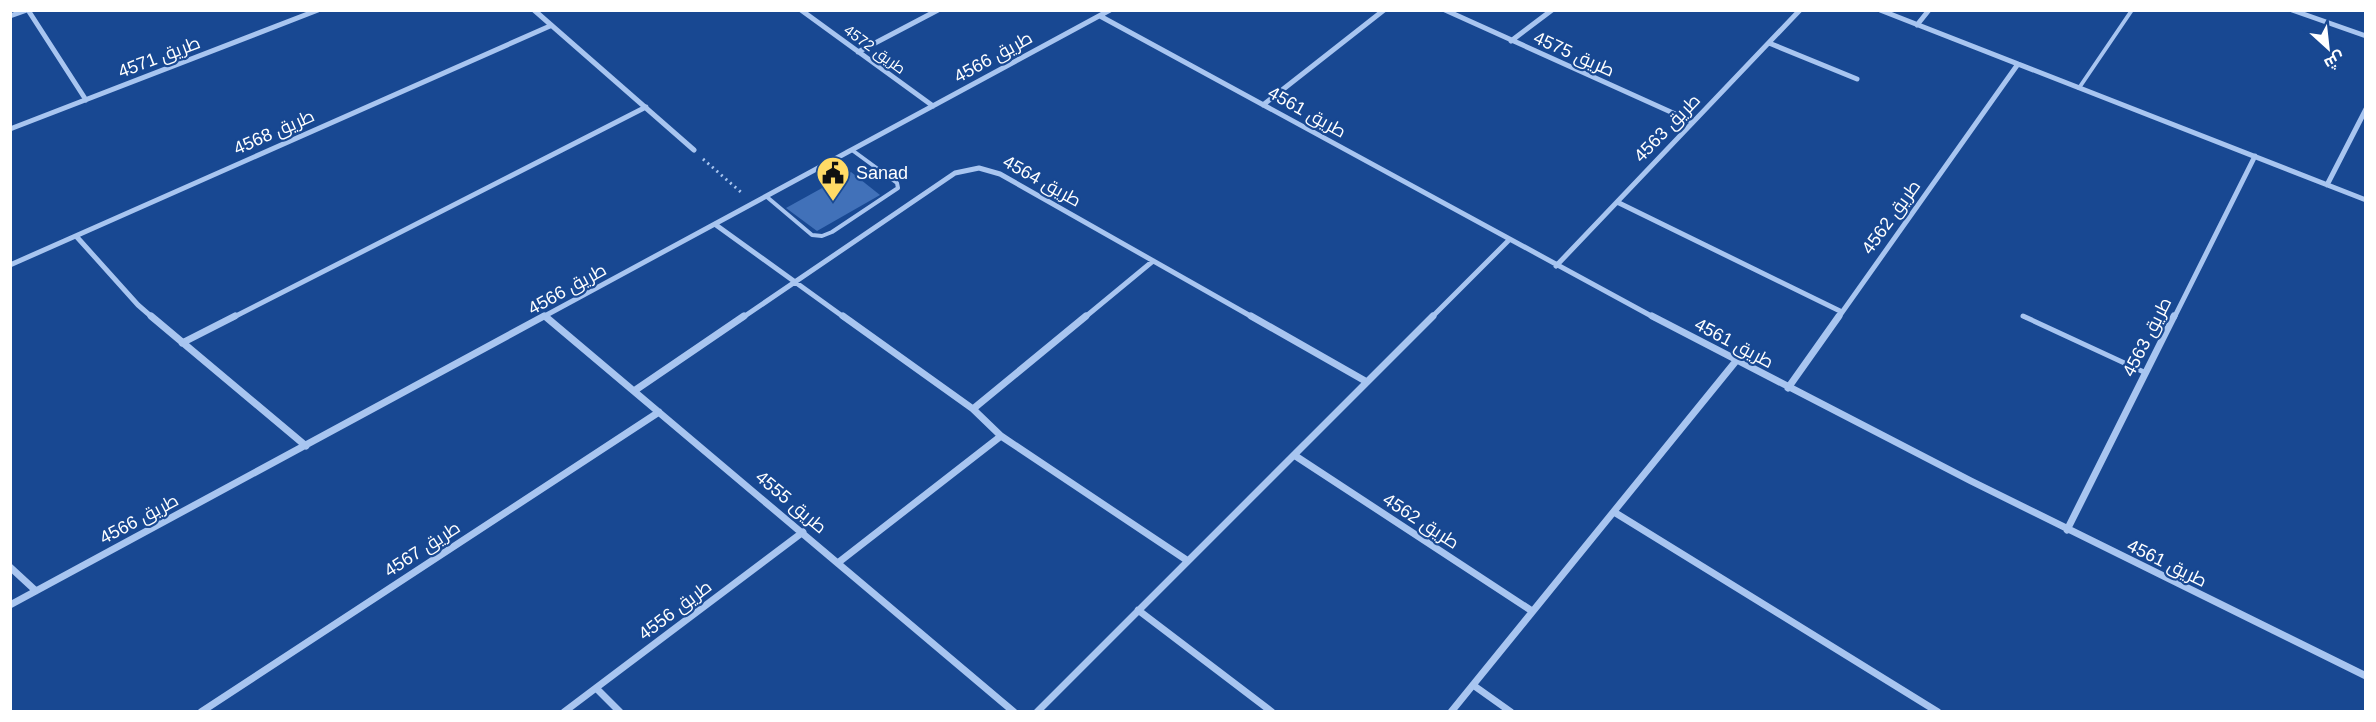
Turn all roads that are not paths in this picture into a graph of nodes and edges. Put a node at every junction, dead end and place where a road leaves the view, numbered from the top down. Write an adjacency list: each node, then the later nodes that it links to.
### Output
1 (28, 10): 15 (street); 26 (street)
2 (318, 10): 26 (street, طريق 4571)
3 (534, 10): 18 (street)
4 (801, 10): 22 (street, طريق 4572)
5 (938, 10): 22 (street)
6 (1110, 10): 16 (street, طريق 4566)
7 (1384, 10): 27 (street)
8 (1445, 10): 20 (street, طريق 4575)
9 (1552, 10): 20 (street)
10 (1800, 10): 21 (street, طريق 4563)
11 (1880, 10): 17 (street)
12 (1929, 10): 17 (street)
13 (2132, 10): 25 (lane)
14 (2292, 10): 19 (street)
15 (10, 16)
16 (1100, 16): 27 (street, طريق 4561); 28 (street, طريق 4566)
17 (1917, 25): 23 (street)
18 (550, 26): 29 (street); 41 (street, طريق 4568)
19 (2366, 36)
20 (1511, 41): 31 (street, طريق 4575)
21 (1769, 43): 24 (street); 31 (street, طريق 4563)
22 (858, 52): 28 (street, طريق 4572)
23 (2018, 64): 25 (street); 47 (street, طريق 4562)
24 (1857, 79)
25 (2079, 88): 35 (street)
26 (86, 100): 32 (street, طريق 4571)
27 (1263, 105): 42 (street, طريق 4561)
28 (933, 106): 34 (street, طريق 4566)
29 (645, 107): 33 (street); 50 (street)
30 (2366, 109): 36 (street)
31 (1694, 122): 39 (street, طريق 4563)
32 (10, 129)
33 (694, 150)
34 (852, 150): 37 (street, طريق 4566); 37 (lane)
35 (2254, 156): 36 (street); 52 (street, طريق 4563)
36 (2327, 185): 38 (street)
37 (767, 197): 40 (street, طريق 4566)
38 (2366, 200)
39 (1617, 202): 45 (street, طريق 4563); 47 (street)
40 (716, 225): 46 (street); 49 (street, طريق 4566)
41 (76, 236): 44 (street, طريق 4568); 50 (street)
42 (1509, 240): 45 (street, طريق 4561); 53 (street)
43 (1153, 261): 46 (street, طريق 4564); 53 (street, طريق 4564); 56 (street)
44 (10, 265)
45 (1556, 266): 51 (street, طريق 4561)
46 (795, 281): 55 (street, طريق 4564); 56 (street)
47 (1842, 312): 54 (street, طريق 4562)
48 (2023, 316): 52 (lane)
49 (546, 318): 55 (street, طريق 4555); 59 (street, طريق 4566)
50 (182, 343): 59 (street)
51 (1736, 361): 54 (street, طريق 4561); 61 (street)
52 (2146, 373): 62 (street, طريق 4563)
53 (1367, 382): 60 (street)
54 (1788, 388): 62 (street, طريق 4561)
55 (634, 391): 57 (street, طريق 4555)
56 (973, 409): 58 (street)
57 (659, 412): 63 (street, طريق 4555); 74 (street, طريق 4567)
58 (1001, 436): 64 (street); 65 (street)
59 (306, 446): 67 (street, طريق 4566)
60 (1294, 455): 65 (street); 70 (street, طريق 4562)
61 (1614, 512): 70 (street); 82 (street)
62 (2067, 531): 71 (street, طريق 4561)
63 (803, 532): 64 (street, طريق 4555); 73 (street, طريق 4556)
64 (839, 561): 77 (street, طريق 4555)
65 (1188, 561): 69 (street)
66 (10, 567): 67 (street)
67 (36, 591): 68 (street, طريق 4566)
68 (10, 605)
69 (1138, 610): 78 (street); 79 (street)
70 (1532, 611): 72 (street)
71 (2366, 676)
72 (1473, 684): 80 (street); 81 (street)
73 (596, 688): 75 (street, طريق 4556); 76 (street)
74 (201, 711)
75 (564, 711)
76 (620, 711)
77 (1014, 711)
78 (1037, 711)
79 (1272, 711)
80 (1451, 711)
81 (1512, 711)
82 (1938, 711)

